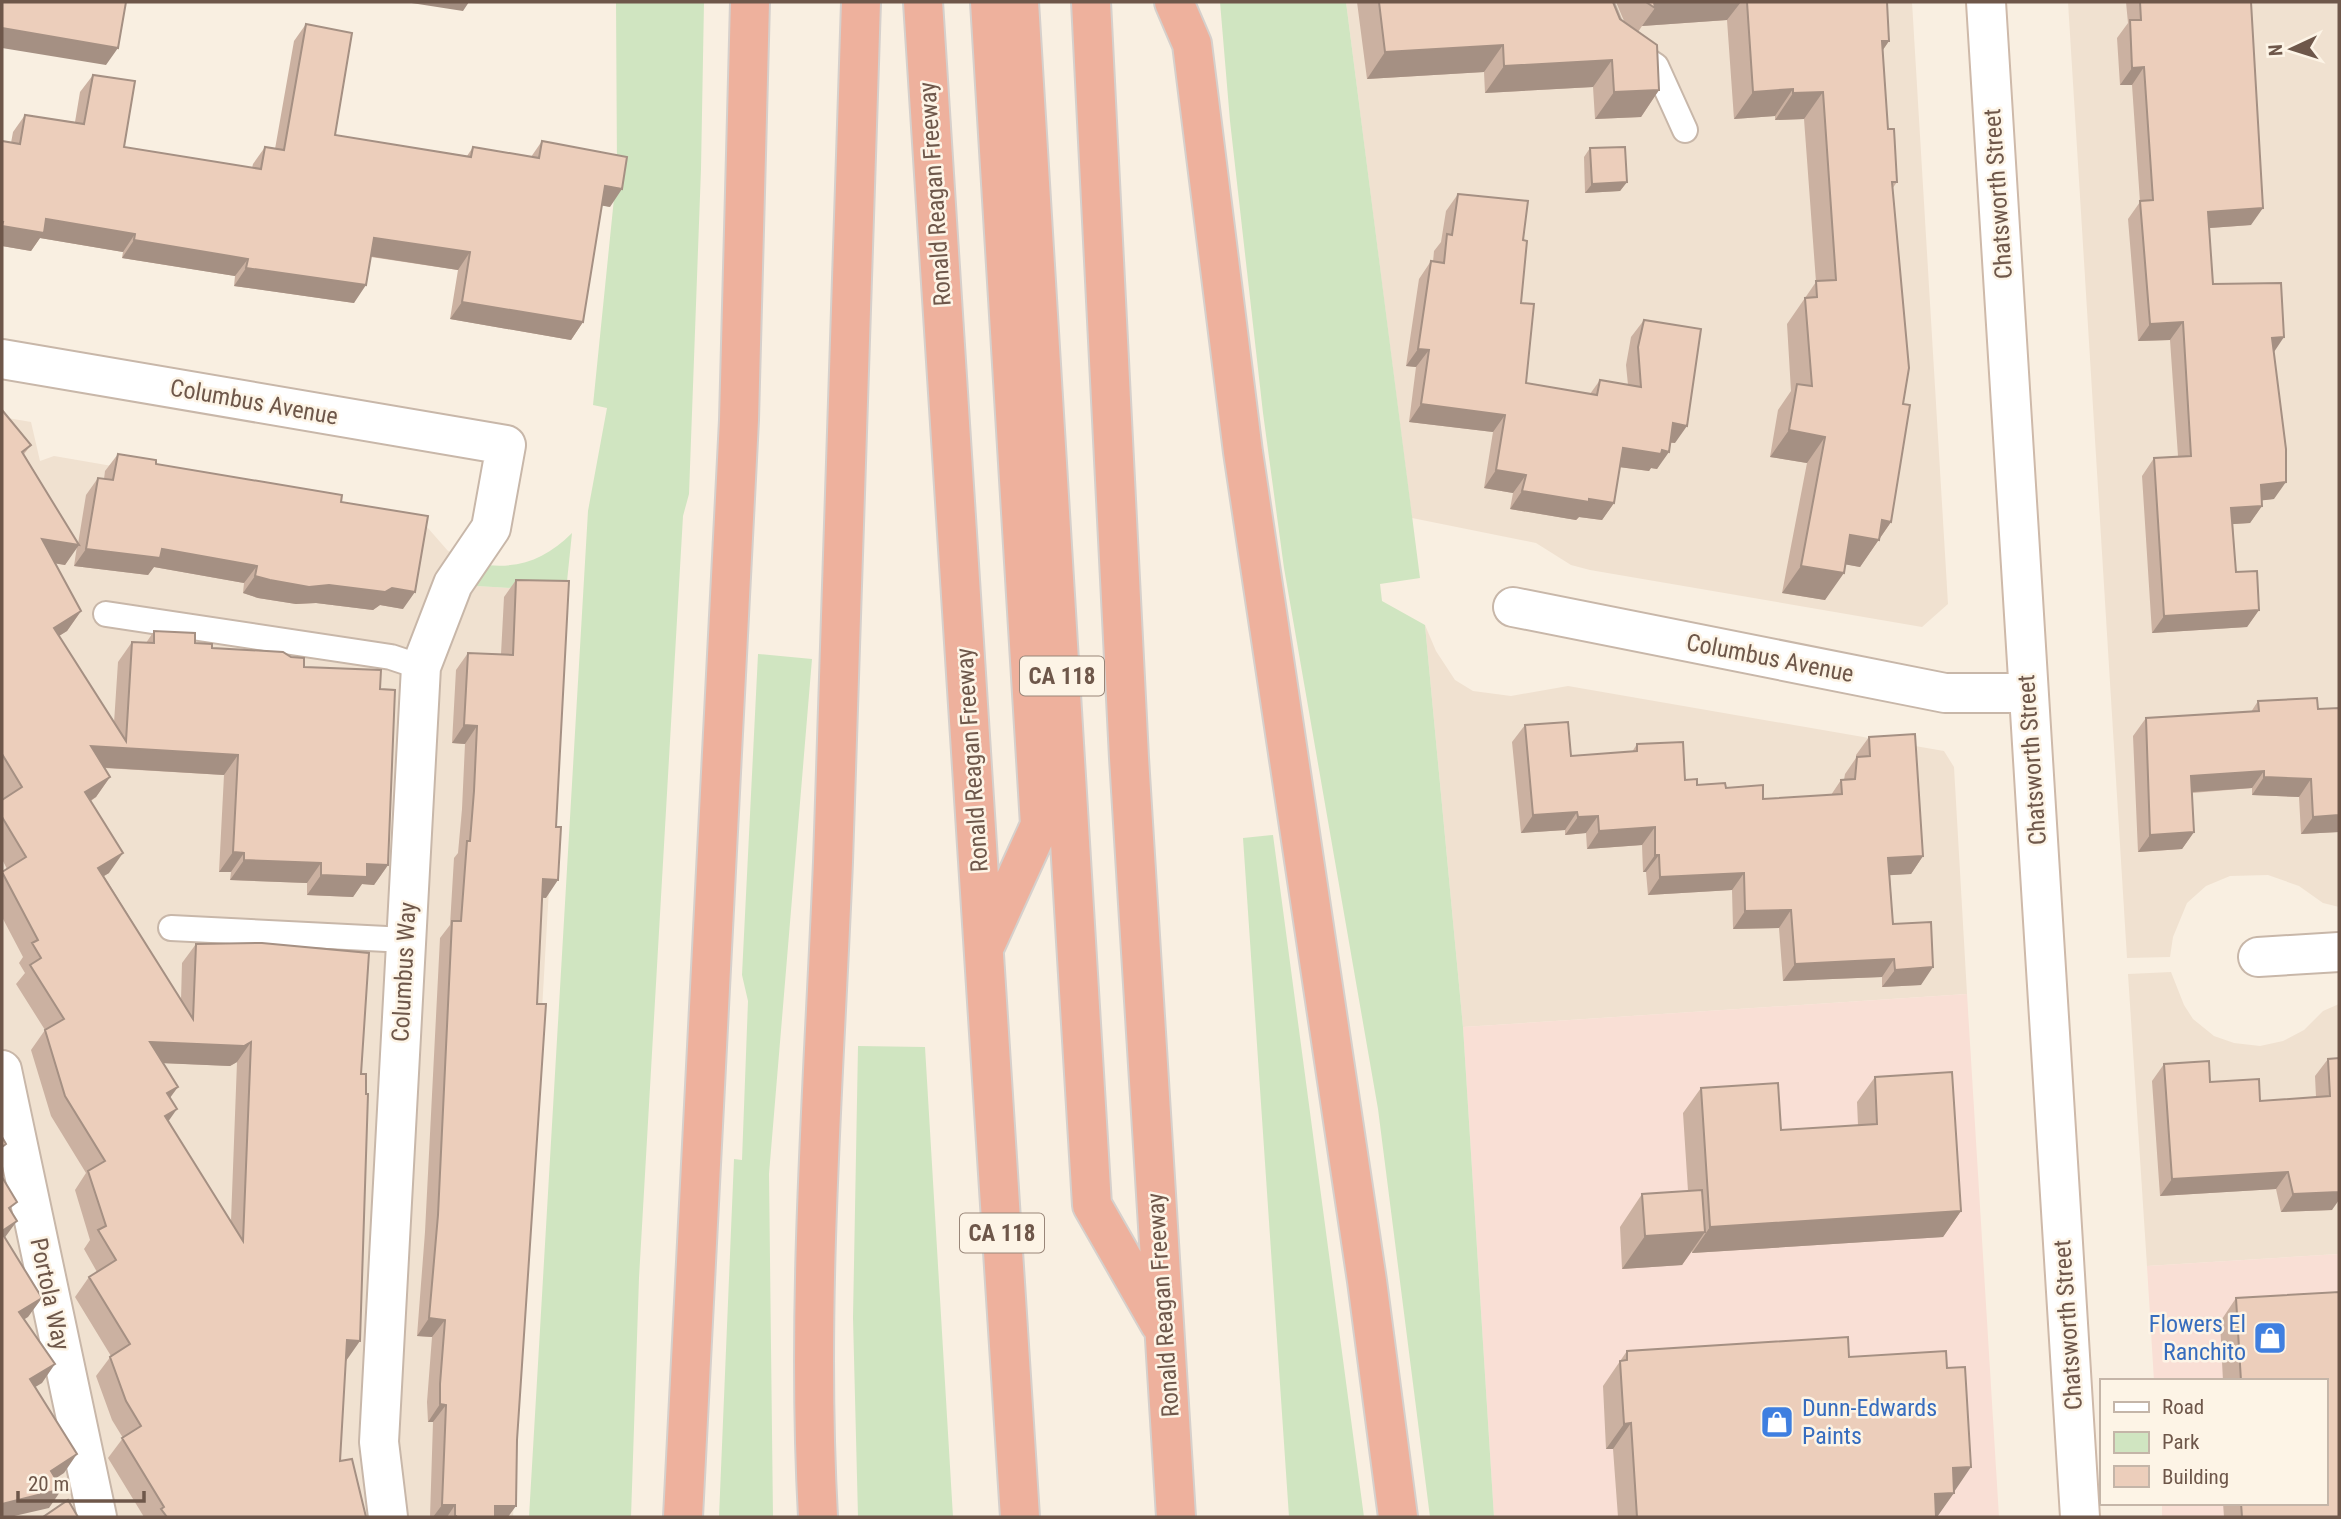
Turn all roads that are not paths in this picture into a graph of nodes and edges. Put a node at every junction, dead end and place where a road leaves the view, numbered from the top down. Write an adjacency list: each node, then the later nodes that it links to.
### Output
1 (751, 2): 26 (highway)
2 (861, 2): 27 (highway)
3 (923, 2): 19 (highway, Ronald Reagan Freeway / CA 118)
4 (990, 2): 19 (highway, CA 118)
5 (1019, 2): 23 (highway, CA 118)
6 (1091, 2): 23 (highway, Ronald Reagan Freeway / CA 118)
7 (1174, 2): 30 (highway)
8 (1600, 2): 10 (lane)
9 (1986, 2): 16 (street, Chatsworth Street)
10 (1685, 130)
11 (2, 359): 12 (street, Columbus Avenue)
12 (506, 445): 15 (street, Columbus Way)
13 (1513, 607): 16 (street, Columbus Avenue)
14 (106, 614): 15 (lane)
15 (421, 667): 18 (street, Columbus Way)
16 (2028, 693): 31 (street, Chatsworth Street)
17 (171, 928): 18 (lane)
18 (406, 940): 25 (street, Columbus Way)
19 (984, 949): 28 (highway, Ronald Reagan Freeway / CA 118)
20 (2339, 951): 21 (street)
21 (2259, 957)
22 (2, 1070): 24 (street, Portola Way)
23 (1164, 1332): 29 (highway, Ronald Reagan Freeway / CA 118)
24 (97, 1517)
25 (388, 1517)
26 (683, 1517)
27 (818, 1517)
28 (1020, 1517)
29 (1176, 1517)
30 (1398, 1517)
31 (2080, 1517)

